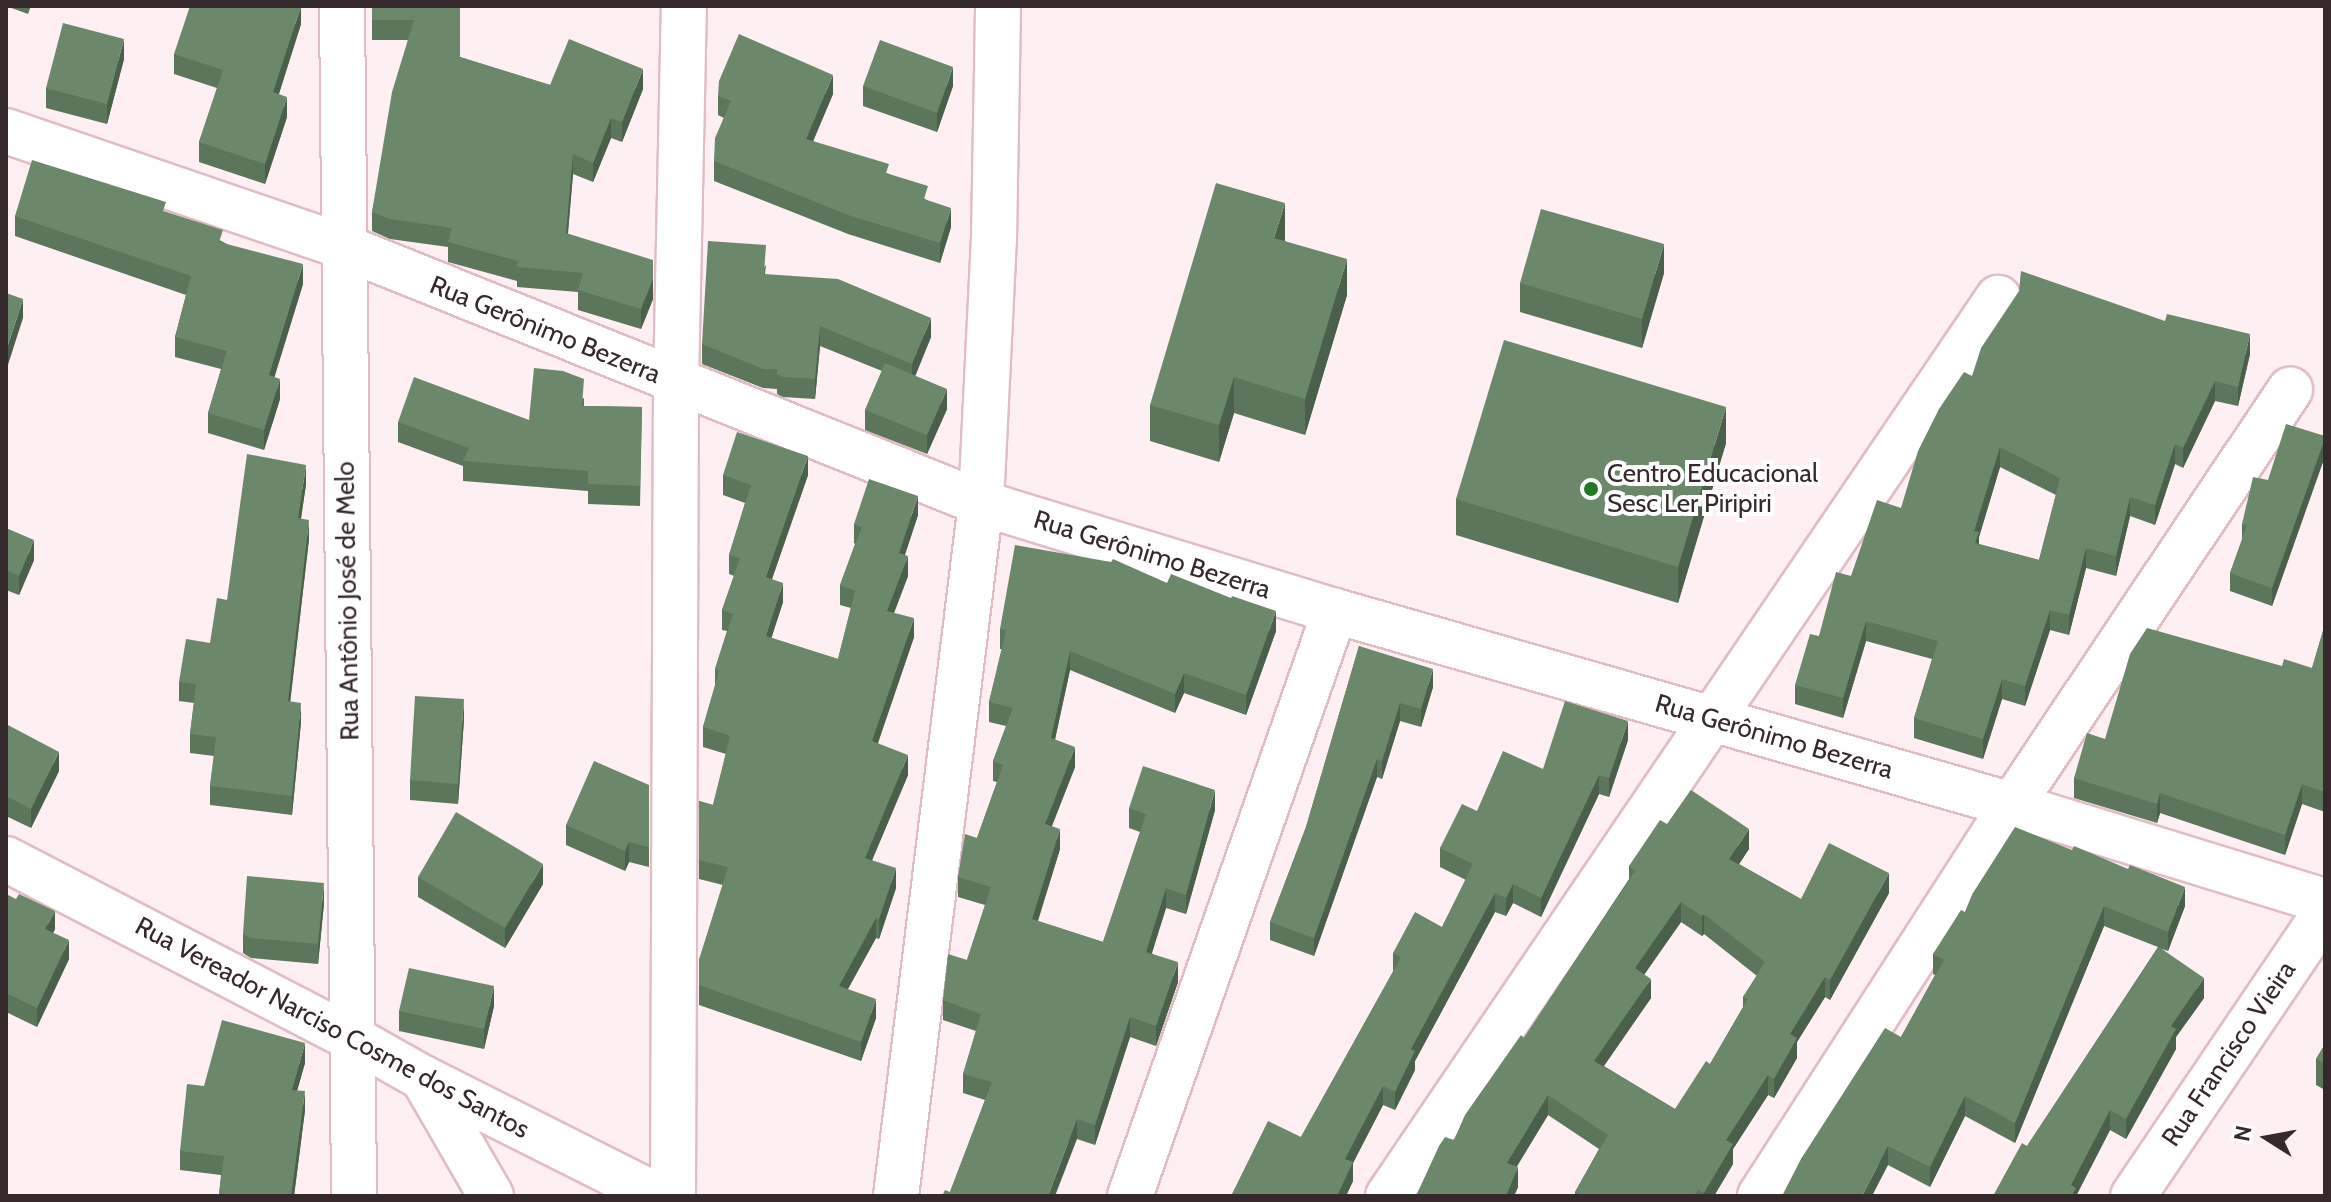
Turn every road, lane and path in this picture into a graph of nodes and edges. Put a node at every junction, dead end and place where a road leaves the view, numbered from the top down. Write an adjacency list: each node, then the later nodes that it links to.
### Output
1 (342, 6): 5 (street, Rua Antônio José de Melo)
2 (684, 6): 7 (street)
3 (998, 6): 9 (street)
4 (6, 131): 5 (street, Rua Gerônimo Bezerra)
5 (344, 247): 7 (street, Rua Gerônimo Bezerra); 16 (street, Rua Antônio José de Melo)
6 (1998, 298): 11 (street)
7 (676, 383): 9 (street, Rua Gerônimo Bezerra); 21 (street)
8 (2290, 390): 12 (street)
9 (981, 503): 10 (street, Rua Gerônimo Bezerra); 22 (street)
10 (1335, 611): 11 (street, Rua Gerônimo Bezerra); 23 (street)
11 (1711, 719): 12 (street, Rua Gerônimo Bezerra); 24 (street)
12 (2012, 805): 14 (street, Rua Gerônimo Bezerra); 25 (street)
13 (6, 859): 16 (street, Rua Vereador Narciso Cosme dos Santos)
14 (2325, 901)
15 (2325, 912): 26 (street, Rua Francisco Vieira)
16 (352, 1038): 17 (street, Rua Vereador Narciso Cosme dos Santos); 18 (street, Rua Antônio José de Melo)
17 (423, 1078): 19 (street); 20 (street, Rua Vereador Narciso Cosme dos Santos)
18 (354, 1196)
19 (491, 1196)
20 (658, 1196)
21 (673, 1196)
22 (896, 1196)
23 (1130, 1196)
24 (1388, 1196)
25 (1760, 1196)
26 (2133, 1196)

